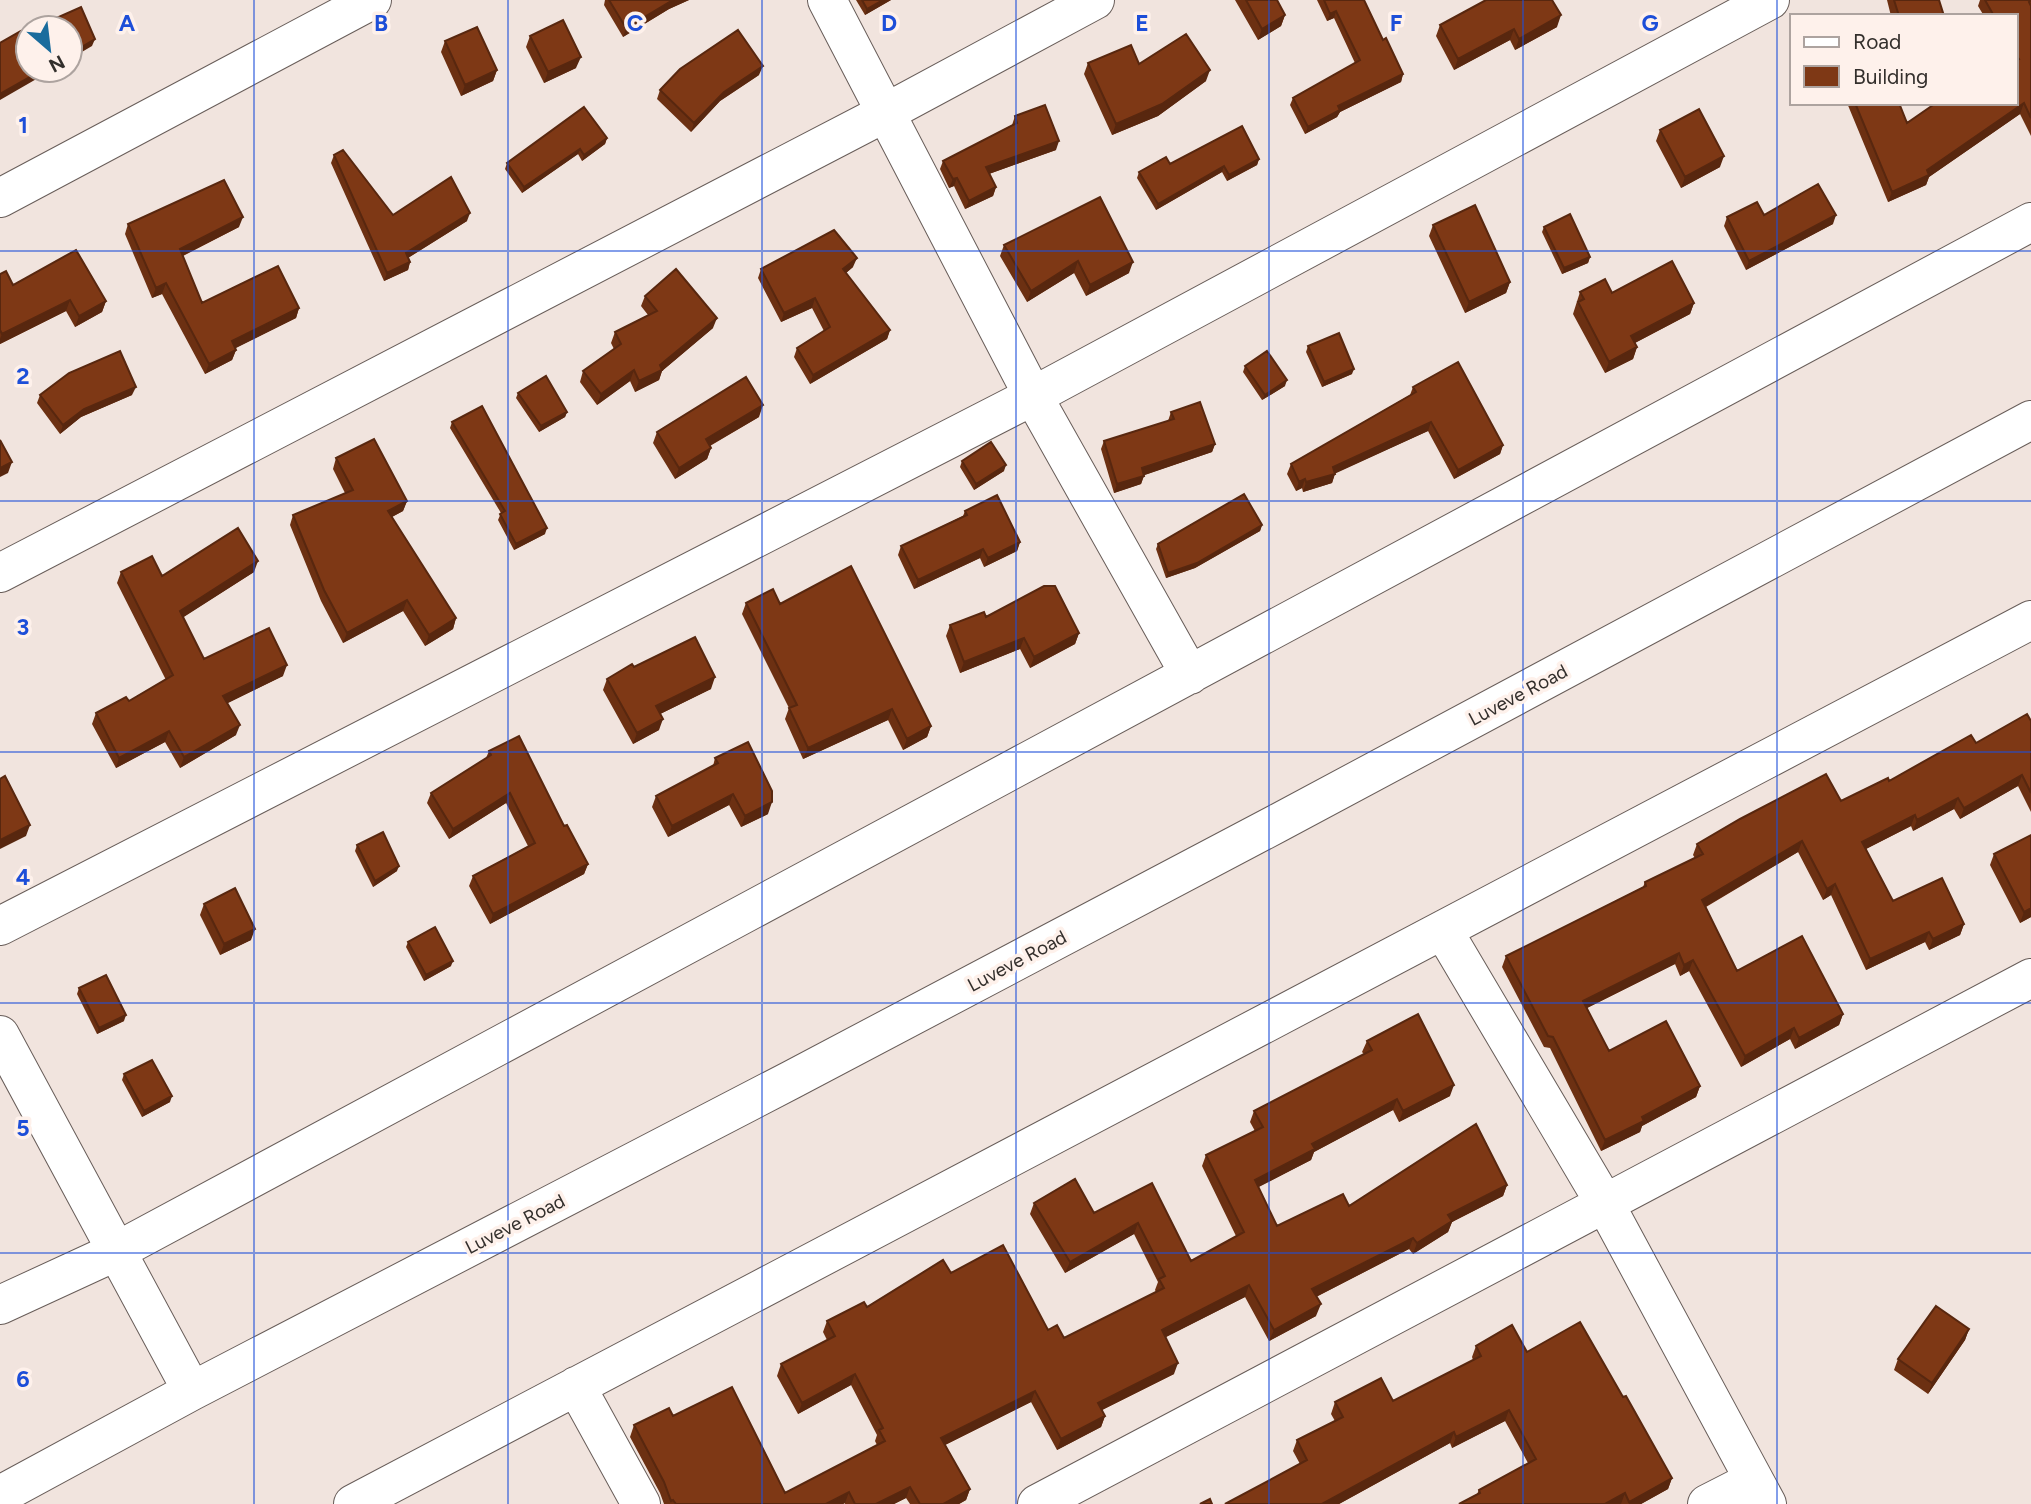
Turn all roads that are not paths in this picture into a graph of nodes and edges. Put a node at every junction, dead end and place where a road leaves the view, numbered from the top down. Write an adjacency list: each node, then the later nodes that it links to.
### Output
1 (372, 0): 6 (street)
2 (827, 0): 5 (street)
3 (1094, 0): 5 (street)
4 (1770, 0): 8 (street)
5 (885, 113): 8 (street); 10 (street)
6 (0, 198)
7 (2031, 222): 12 (street)
8 (1033, 396): 12 (street); 13 (street)
9 (2031, 420): 21 (street, Luveve Road)
10 (0, 573)
11 (2031, 620): 14 (street)
12 (1190, 675): 18 (street)
13 (0, 926)
14 (1443, 930): 17 (street); 20 (street)
15 (2031, 978): 17 (street)
16 (0, 1035): 18 (street)
17 (1604, 1202): 22 (street); 26 (street)
18 (115, 1252): 19 (street); 21 (street)
19 (0, 1305)
20 (576, 1386): 24 (street); 25 (street)
21 (192, 1391): 23 (street, Luveve Road)
22 (1760, 1492): 27 (street)
23 (0, 1495)
24 (353, 1504)
25 (641, 1504)
26 (1037, 1504)
27 (1707, 1504)

